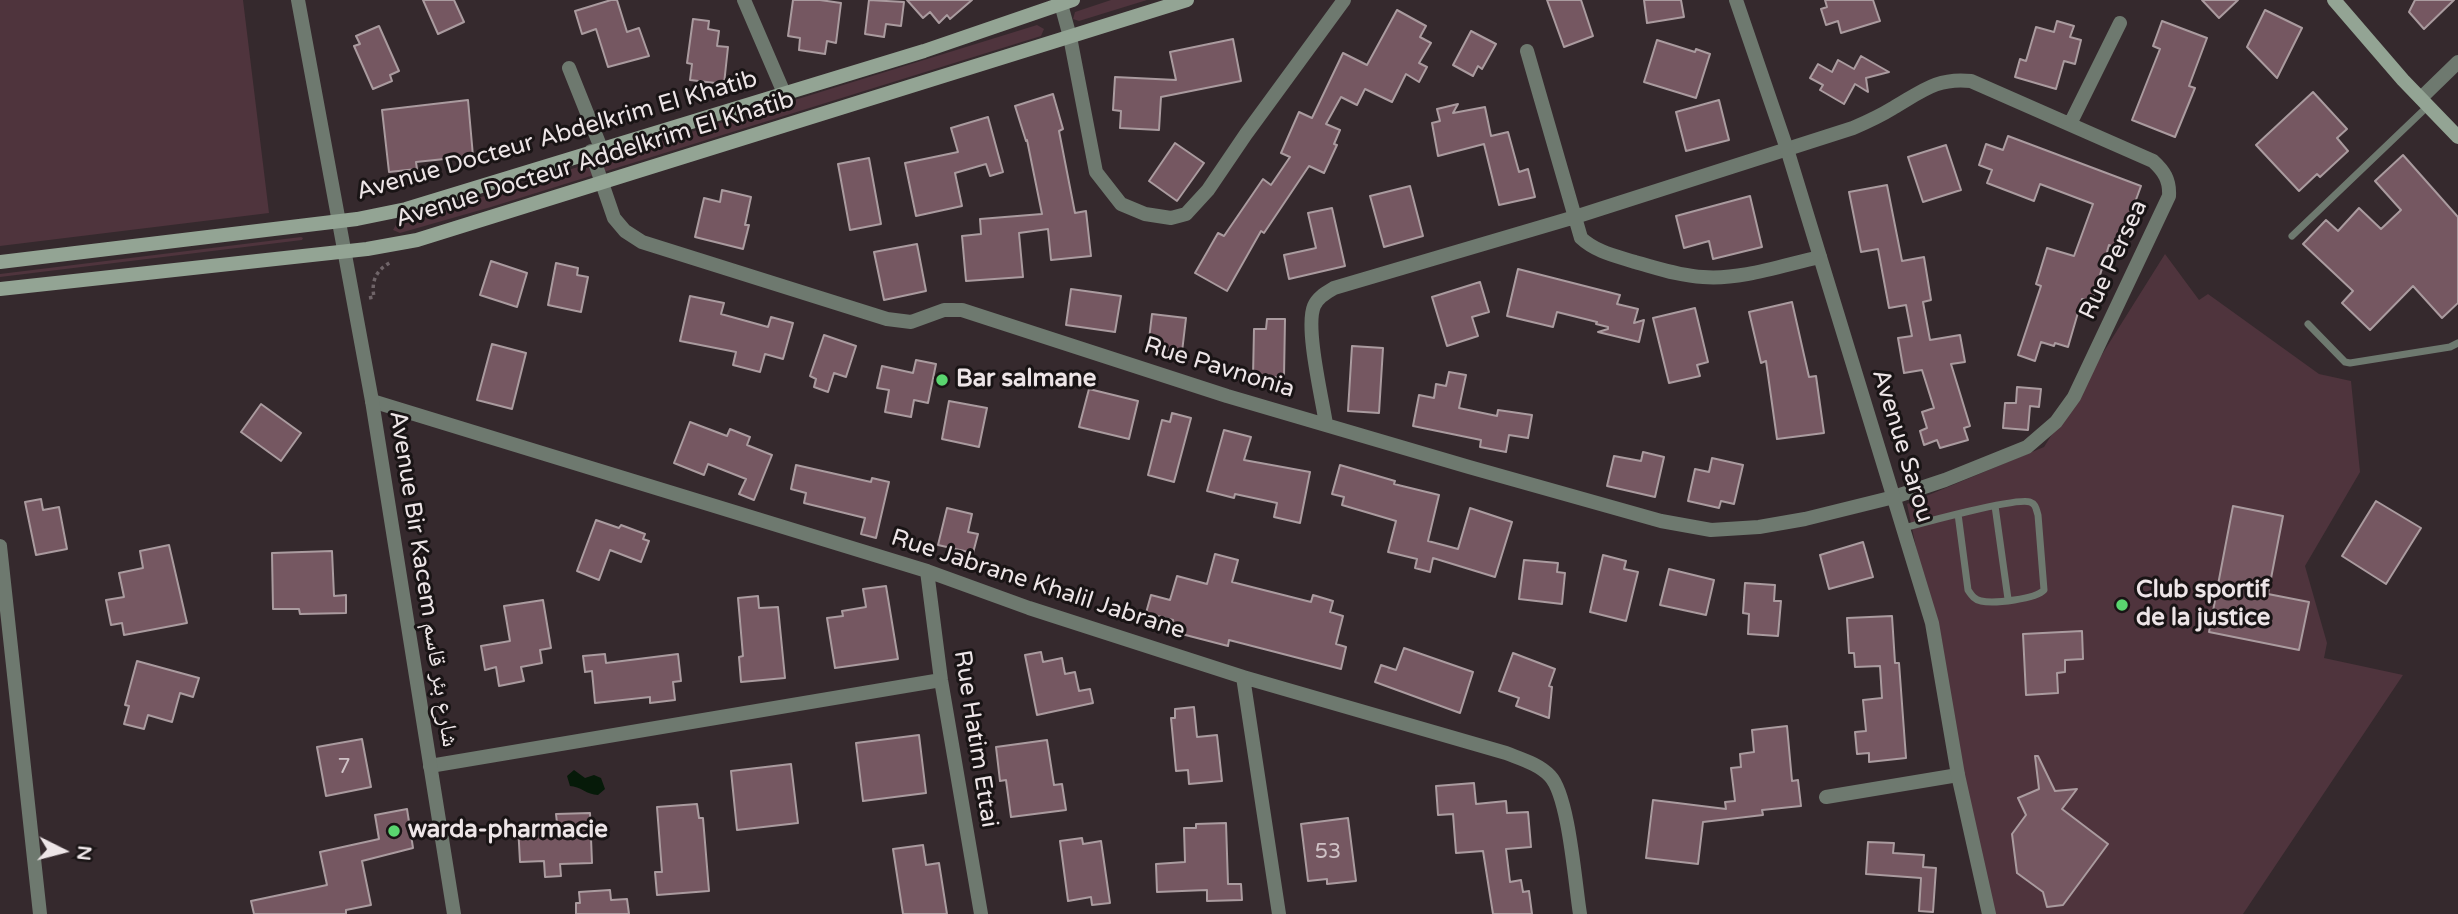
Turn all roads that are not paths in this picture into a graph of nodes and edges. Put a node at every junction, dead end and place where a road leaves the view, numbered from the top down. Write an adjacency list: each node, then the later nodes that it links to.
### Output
1 (298, 0): 21 (street, Avenue Bir Kacem شارع بئر قاسم)
2 (744, 0): 13 (street)
3 (1187, 0): 9 (main road, Avenue Docteur Addelkrim El Khatib)
4 (1344, 0): 9 (street)
5 (1736, 0): 17 (street, Avenue Sarou)
6 (2334, 0): 14 (main road)
7 (1056, 3): 9 (street); 13 (main road, Avenue Docteur Abdelkrim El Khatib)
8 (2120, 23): 15 (street)
9 (1070, 37): 19 (main road, Avenue Docteur Addelkrim El Khatib)
10 (1527, 51): 20 (street)
11 (2458, 62): 14 (street)
12 (569, 68): 18 (street, Rue Pavnonia)
13 (784, 93): 18 (main road, Avenue Docteur Abdelkrim El Khatib)
14 (2424, 102): 16 (main road); 22 (lane)
15 (2070, 124): 17 (street, Rue Persea); 31 (street, Rue Persea)
16 (2458, 137)
17 (1787, 149): 20 (street, Rue Persea); 24 (street, Avenue Sarou)
18 (596, 150): 19 (street, Rue Pavnonia); 21 (main road, Avenue Docteur Abdelkrim El Khatib)
19 (602, 183): 23 (main road, Avenue Docteur Addelkrim El Khatib); 30 (street, Rue Pavnonia)
20 (1575, 217): 24 (street); 30 (street, Rue Persea)
21 (339, 221): 23 (street, Avenue Bir Kacem شارع بئر قاسم); 25 (main road, Avenue Docteur Abdelkrim El Khatib)
22 (2292, 236)
23 (344, 252): 26 (main road, Avenue Docteur Addelkrim El Khatib); 29 (street, Avenue Bir Kacem شارع بئر قاسم)
24 (1820, 257): 31 (street, Avenue Sarou)
25 (0, 262)
26 (0, 289)
27 (2308, 324): 28 (lane)
28 (2458, 343)
29 (372, 401): 36 (street, Rue Jabrane Khalil Jabrane); 41 (street, Avenue Bir Kacem شارع بئر قاسم)
30 (1326, 424): 31 (street, Rue Pavnonia)
31 (1894, 496): 34 (street, Avenue Sarou)
32 (1995, 506): 33 (lane); 38 (lane); 38 (lane)
33 (1958, 514): 34 (lane); 38 (lane)
34 (1904, 528): 42 (street, Avenue Sarou)
35 (0, 547): 37 (street)
36 (927, 571): 39 (street, Rue Jabrane Khalil Jabrane); 40 (street, Rue Hatim Ettai)
37 (3, 596): 44 (street)
38 (2008, 599)
39 (1243, 677): 47 (street); 48 (street, Rue Jabrane Khalil Jabrane)
40 (941, 680): 41 (street); 46 (street, Rue Hatim Ettai)
41 (430, 766): 45 (street, Avenue Bir Kacem شارع بئر قاسم)
42 (1958, 775): 43 (street); 49 (street, Avenue Sarou)
43 (1826, 797)
44 (40, 914)
45 (454, 914)
46 (981, 914)
47 (1279, 914)
48 (1580, 914)
49 (1989, 914)

